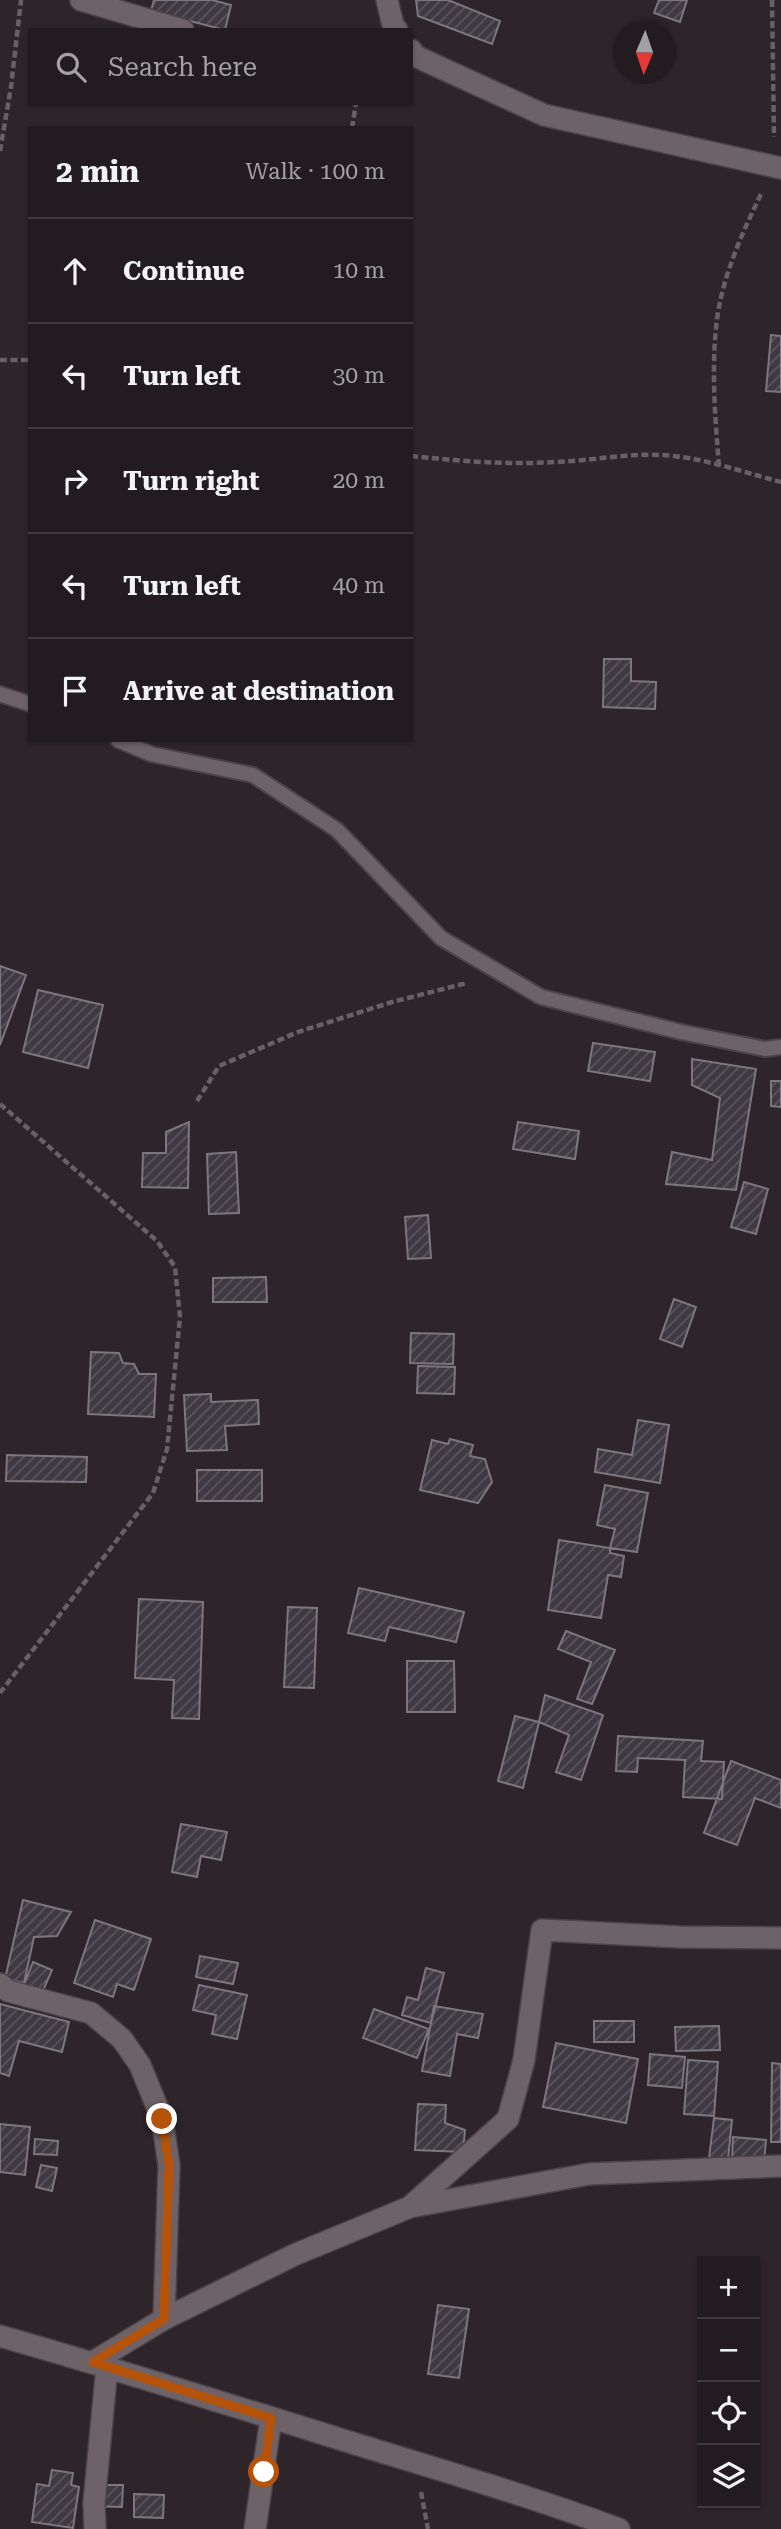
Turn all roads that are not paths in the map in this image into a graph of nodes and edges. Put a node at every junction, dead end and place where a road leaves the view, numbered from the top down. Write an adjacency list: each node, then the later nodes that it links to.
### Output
1 (81, 0): 3 (street)
2 (387, 0): 4 (street)
3 (176, 28)
4 (395, 28)
5 (413, 53): 6 (street)
6 (778, 167)
7 (0, 694): 8 (lane)
8 (28, 704)
9 (123, 742): 10 (lane)
10 (781, 1047)
11 (781, 1938): 14 (street)
12 (0, 1984): 15 (street)
13 (781, 2166): 14 (street)
14 (410, 2207): 15 (street)
15 (164, 2319): 17 (street)
16 (0, 2336): 17 (street)
17 (100, 2365): 18 (street); 19 (street)
18 (271, 2418): 20 (street); 21 (street)
19 (95, 2529)
20 (255, 2529)
21 (619, 2529)

